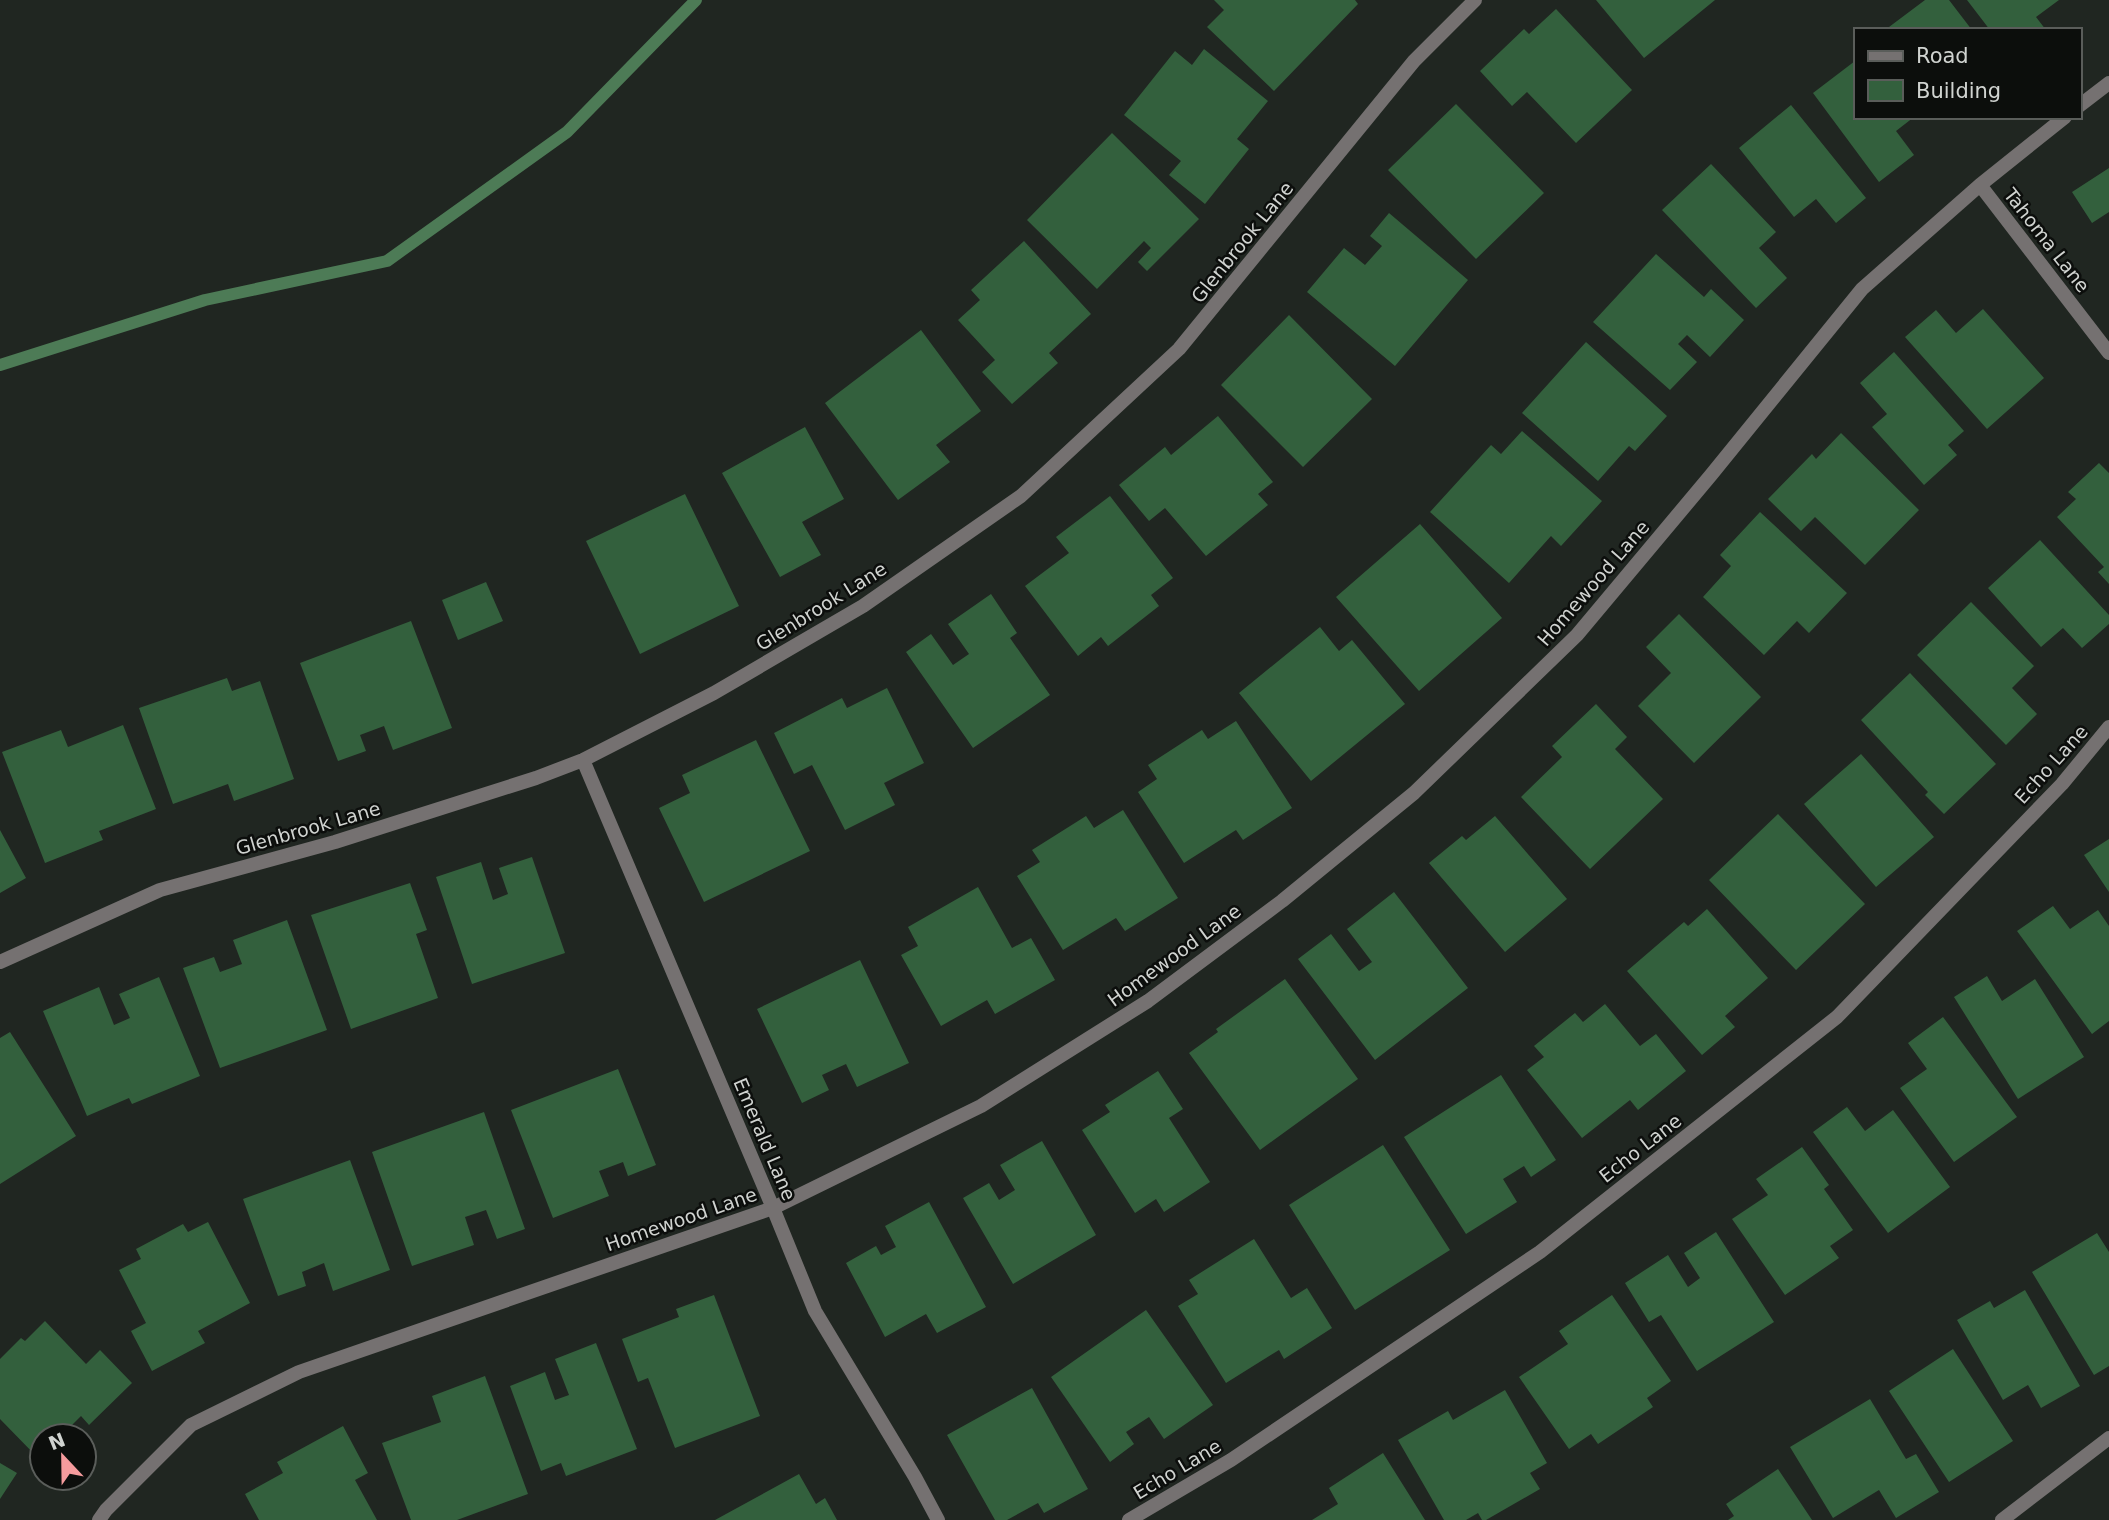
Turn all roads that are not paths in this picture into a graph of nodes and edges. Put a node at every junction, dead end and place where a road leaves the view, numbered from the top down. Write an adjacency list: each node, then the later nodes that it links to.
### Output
1 (1475, 0): 8 (street, Glenbrook Lane)
2 (2109, 83): 3 (street)
3 (2081, 104)
4 (2062, 119): 5 (street, Homewood Lane)
5 (1980, 185): 6 (street, Tahoma Lane); 10 (street, Homewood Lane)
6 (2109, 353)
7 (2109, 727): 14 (street, Echo Lane)
8 (583, 760): 9 (street, Glenbrook Lane); 10 (street, Emerald Lane)
9 (0, 962)
10 (774, 1208): 12 (street, Homewood Lane); 13 (street, Emerald Lane)
11 (2109, 1438): 15 (street)
12 (99, 1520)
13 (938, 1520)
14 (1129, 1520)
15 (2002, 1520)

